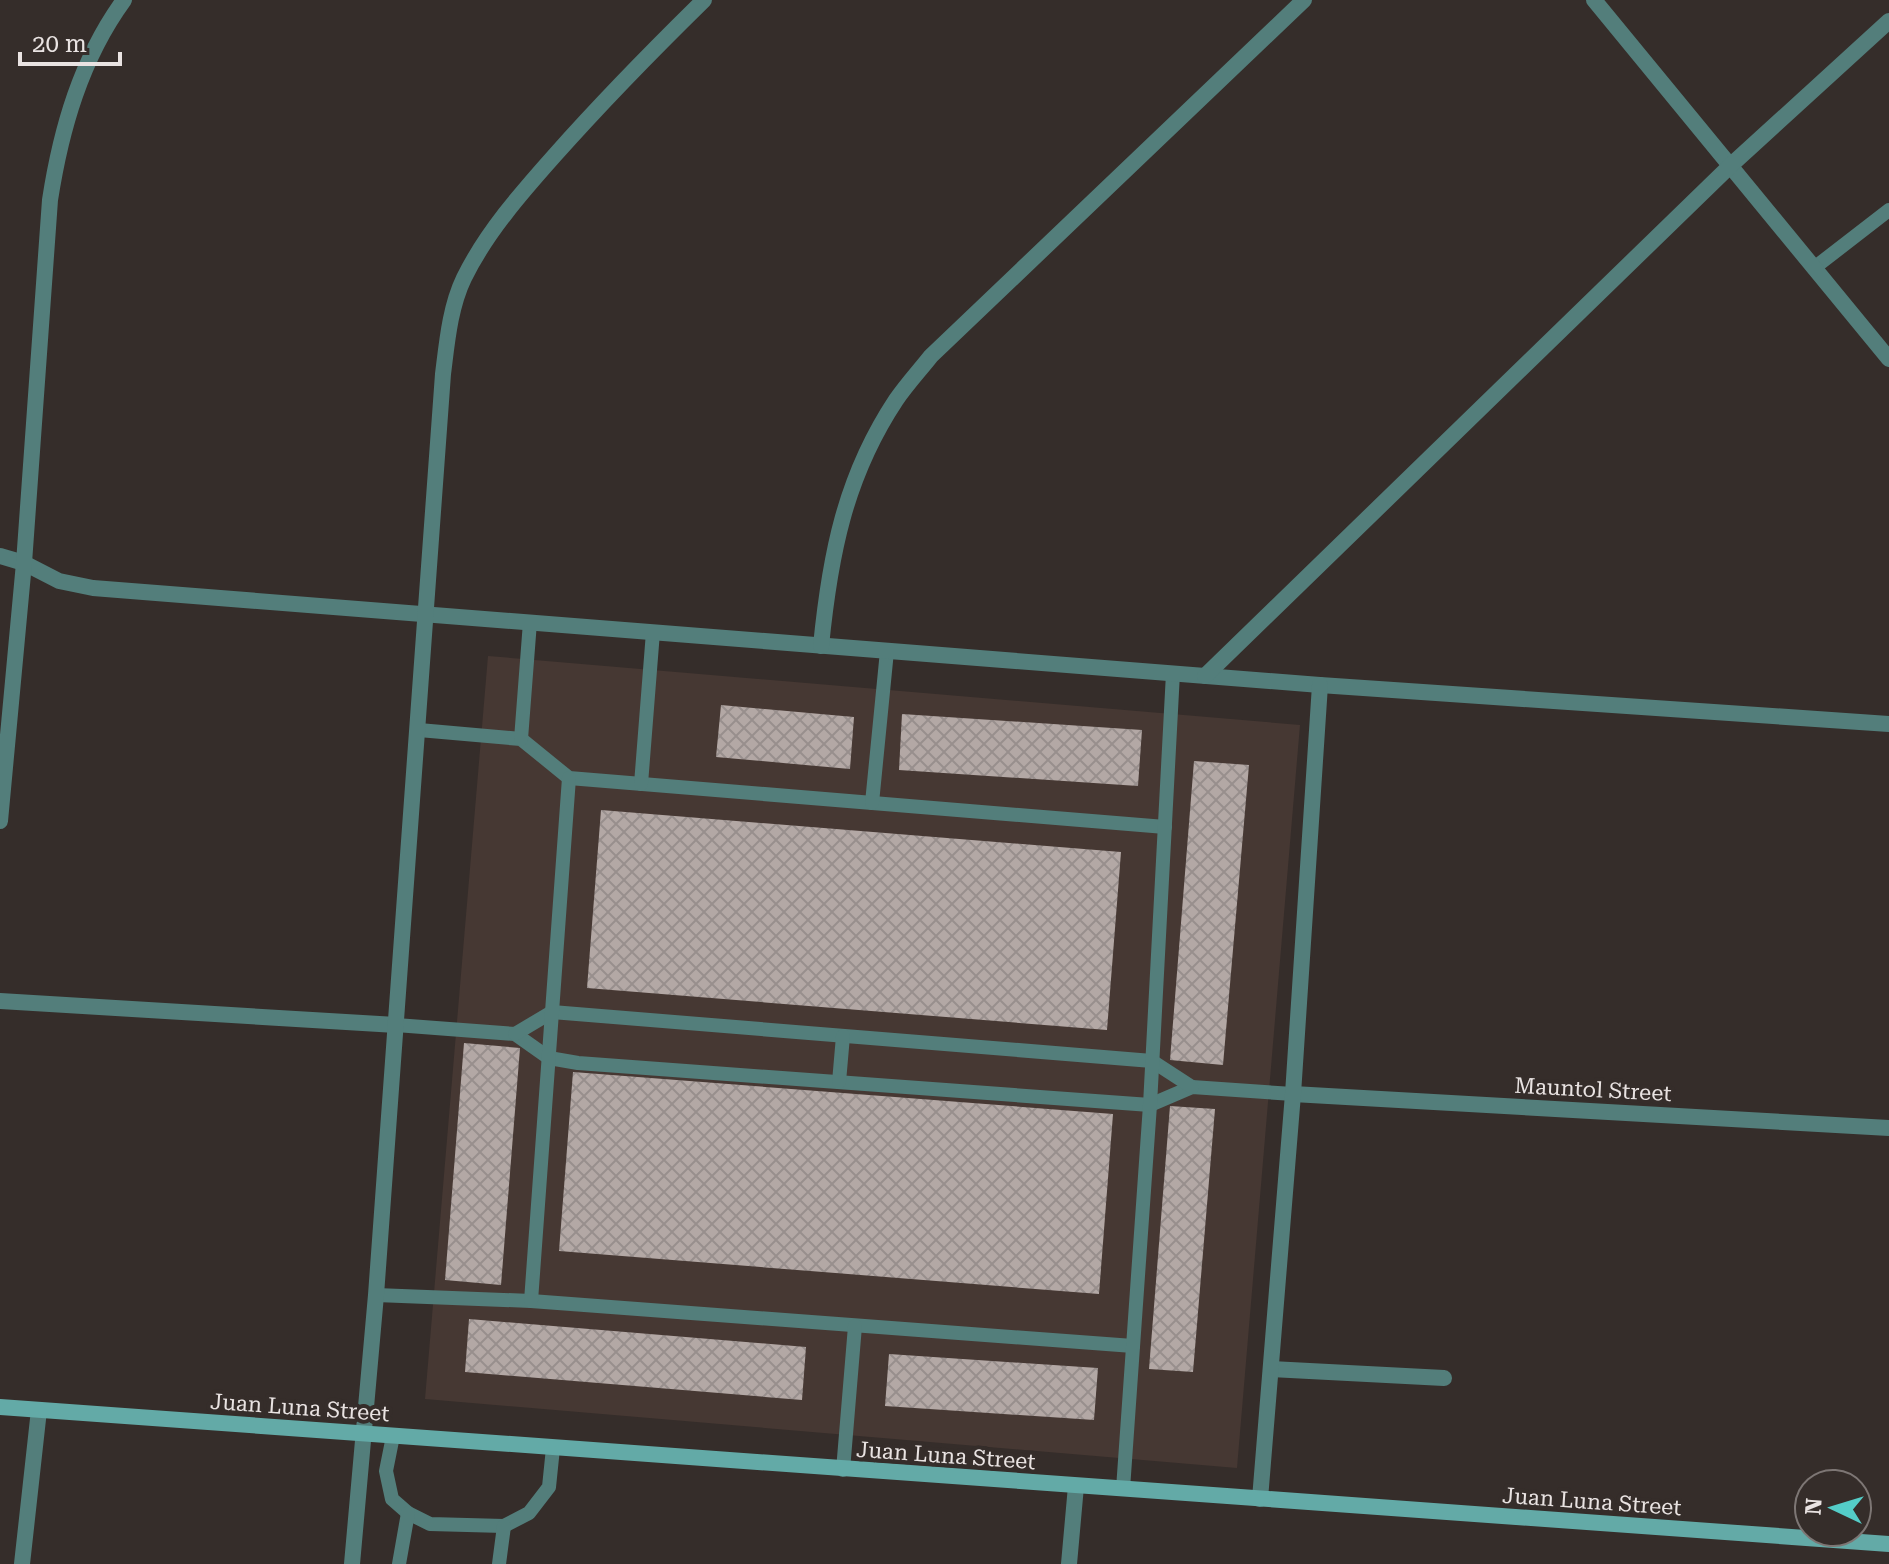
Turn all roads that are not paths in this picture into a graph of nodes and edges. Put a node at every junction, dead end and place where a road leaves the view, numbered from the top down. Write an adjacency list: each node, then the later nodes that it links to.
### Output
1 (124, 0): 11 (street)
2 (704, 0): 12 (street)
3 (1304, 0): 15 (street)
4 (1594, 0): 6 (street)
5 (1889, 21): 6 (street)
6 (1730, 166): 8 (street); 18 (street)
7 (1889, 210): 8 (lane)
8 (1814, 268): 9 (street)
9 (1889, 359)
10 (0, 556): 11 (street)
11 (24, 563): 12 (street); 26 (street)
12 (427, 615): 13 (street); 21 (street)
13 (530, 622): 14 (street); 22 (lane)
14 (653, 632): 15 (street); 24 (lane)
15 (821, 646): 16 (street)
16 (887, 651): 17 (street); 25 (lane)
17 (1173, 673): 18 (street); 27 (lane)
18 (1205, 676): 19 (street)
19 (1320, 685): 20 (street); 37 (street)
20 (1889, 724)
21 (419, 730): 22 (lane); 30 (street)
22 (521, 739): 23 (lane)
23 (569, 778): 24 (lane); 29 (lane)
24 (641, 784): 25 (lane)
25 (872, 803): 27 (lane)
26 (0, 821)
27 (1165, 827): 34 (lane)
28 (0, 1001): 30 (street)
29 (552, 1012): 31 (lane); 32 (lane); 33 (lane)
30 (396, 1025): 31 (lane); 40 (street)
31 (515, 1034): 33 (lane)
32 (843, 1036): 34 (lane); 35 (lane)
33 (549, 1058): 35 (lane); 41 (lane)
34 (1152, 1061): 36 (lane); 38 (lane)
35 (839, 1082): 38 (lane)
36 (1192, 1087): 37 (lane); 38 (lane)
37 (1293, 1094): 39 (street, Mauntol Street); 44 (street)
38 (1150, 1105): 43 (lane)
39 (1889, 1128)
40 (376, 1295): 41 (lane); 48 (street)
41 (531, 1301): 42 (lane)
42 (855, 1326): 43 (lane); 52 (lane)
43 (1133, 1346): 55 (lane)
44 (1271, 1369): 45 (street); 56 (street)
45 (1444, 1378)
46 (0, 1407): 47 (street, Juan Luna Street)
47 (39, 1410): 48 (street, Juan Luna Street); 60 (street)
48 (365, 1434): 49 (street, Juan Luna Street); 51 (street)
49 (393, 1436): 50 (street, Juan Luna Street); 53 (lane)
50 (553, 1448): 52 (street, Juan Luna Street); 58 (lane)
51 (361, 1469): 53 (lane); 61 (street)
52 (843, 1470): 54 (street, Juan Luna Street)
53 (386, 1471): 57 (lane)
54 (1076, 1486): 55 (street, Juan Luna Street); 64 (street)
55 (1123, 1489): 56 (street, Juan Luna Street)
56 (1260, 1499): 59 (street, Juan Luna Street)
57 (408, 1513): 58 (lane); 62 (lane)
58 (504, 1526): 63 (lane)
59 (1889, 1544)
60 (22, 1564)
61 (352, 1564)
62 (399, 1564)
63 (499, 1564)
64 (1069, 1564)

